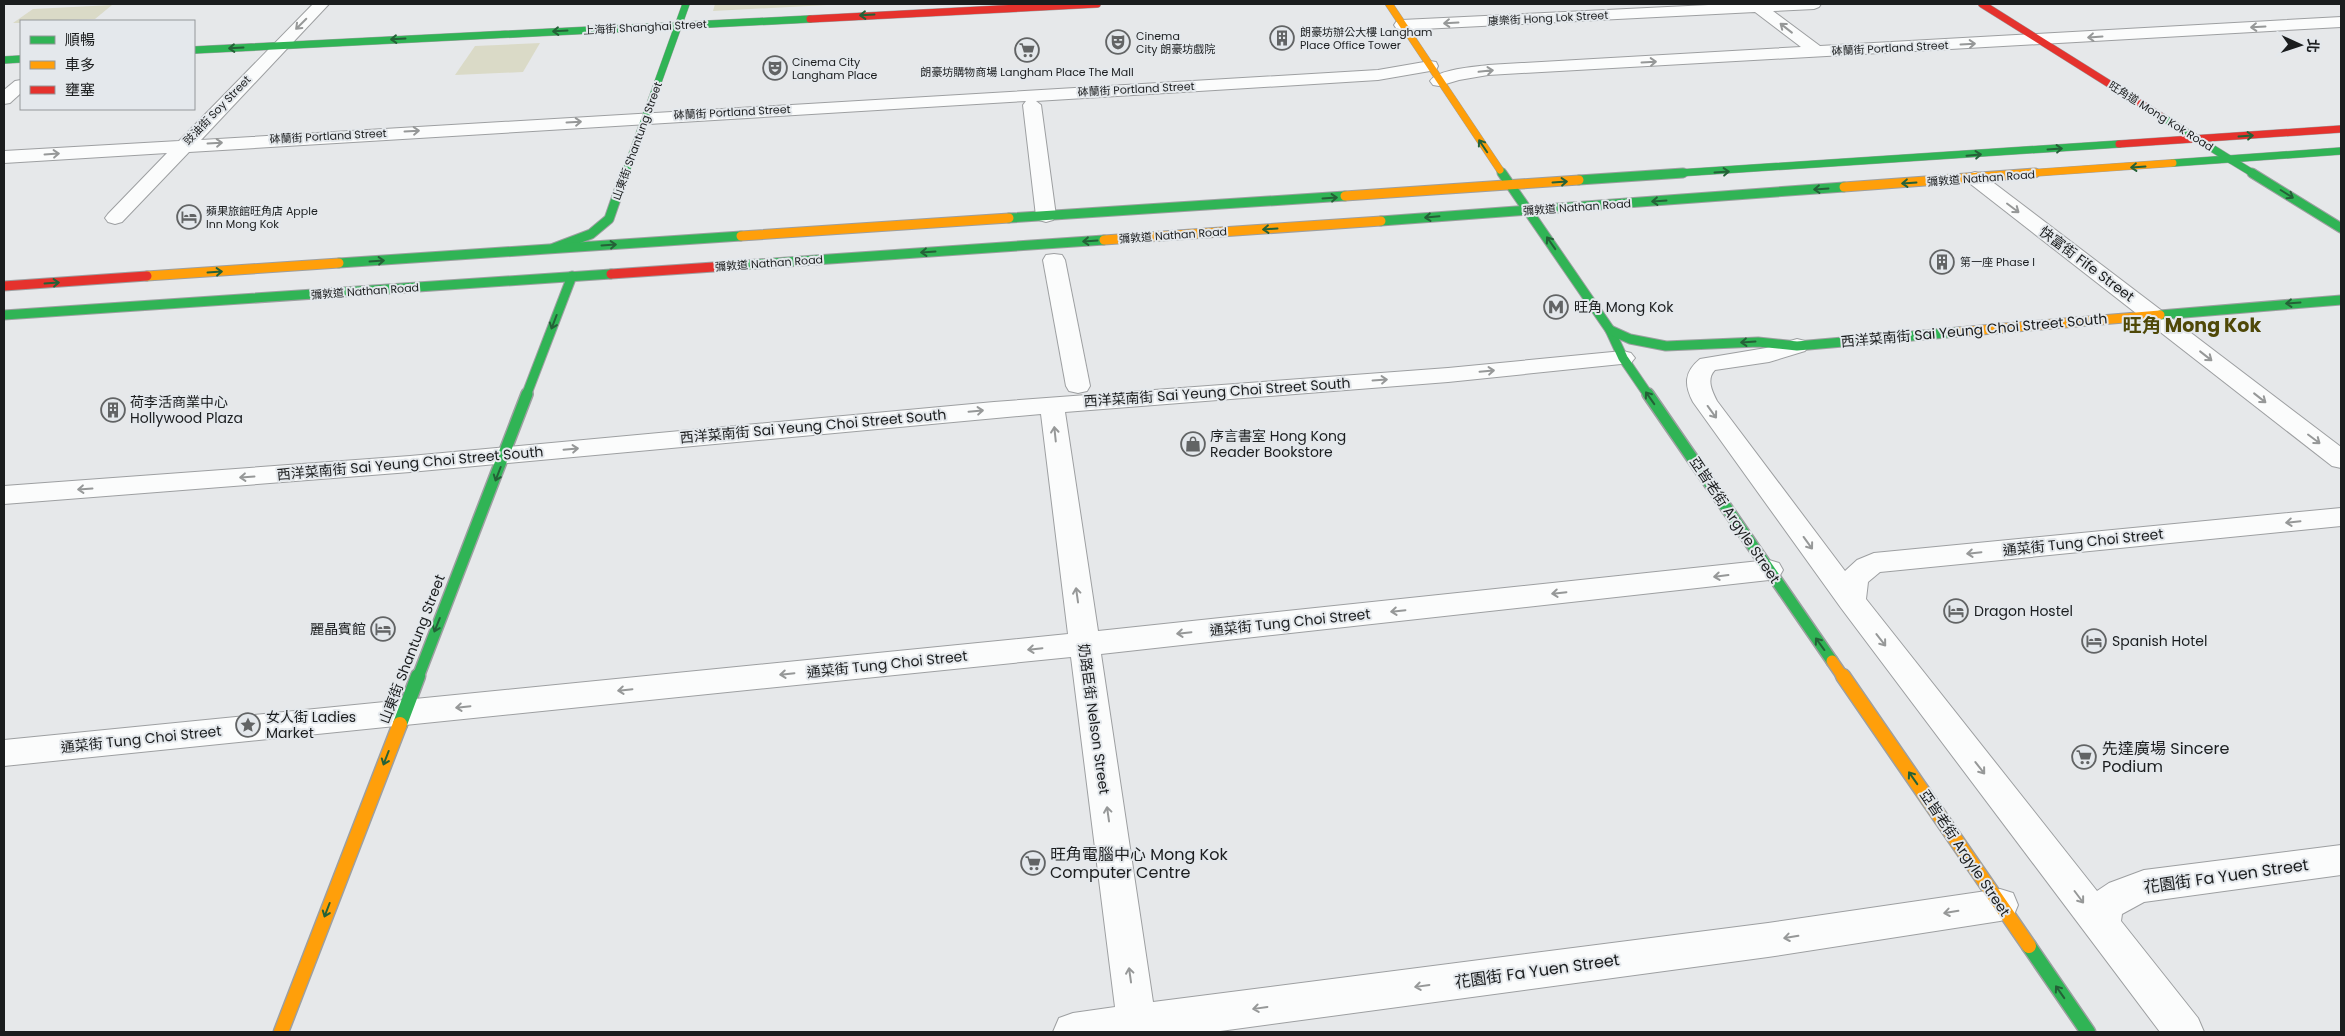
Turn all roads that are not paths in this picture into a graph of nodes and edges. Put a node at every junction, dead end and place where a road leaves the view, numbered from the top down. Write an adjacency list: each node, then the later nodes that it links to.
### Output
1 (321, 4): 12 (street, 豉油街 Soy Street, one-way to 12)
2 (686, 4): 9 (main road, 山東街 Shantung Street)
3 (1096, 4): 9 (main road, 上海街 Shanghai Street, one-way to 9)
4 (1388, 4): 10 (main road, 亞皆老街 Argyle Street)
5 (1814, 4): 7 (street, 康樂街 Hong Lok Street)
6 (1982, 4): 11 (main road, 旺角道 Mong Kok Road)
7 (1757, 5): 10 (street, 康樂街 Hong Lok Street, one-way to 10); 14 (street, one-way to 7)
8 (2341, 22): 11 (street, 砵蘭街 Portland Street, one-way to 11)
9 (679, 25): 12 (main road, 上海街 Shanghai Street, one-way to 12); 21 (main road, 山東街 Shantung Street)
10 (1402, 25): 17 (main road, 亞皆老街 Argyle Street)
11 (2042, 40): 14 (street, 砵蘭街 Portland Street, one-way to 11); 23 (main road, 旺角道 Mong Kok Road)
12 (281, 45): 13 (main road, 上海街 Shanghai Street, one-way to 13); 24 (street, 豉油街 Soy Street)
13 (195, 50)
14 (1818, 53): 17 (street, 砵蘭街 Portland Street, one-way to 14)
15 (20, 59): 16 (main road)
16 (4, 60)
17 (1434, 74): 21 (street, 砵蘭街 Portland Street); 29 (main road, 亞皆老街 Argyle Street, one-way to 17)
18 (20, 86): 19 (street)
19 (4, 99)
20 (1032, 105): 31 (street)
21 (645, 118): 24 (street, 砵蘭街 Portland Street, one-way to 21); 34 (main road, 山東街 Shantung Street)
22 (2341, 129): 23 (main road, 彌敦道 Nathan Road, one-way to 22)
23 (2197, 139): 27 (main road, 旺角道 Mong Kok Road); 29 (main road, 彌敦道 Nathan Road, one-way to 23)
24 (184, 145): 26 (street, 砵蘭街 Portland Street, one-way to 24); 32 (street, 豉油街 Soy Street)
25 (2341, 151): 27 (main road, 彌敦道 Nathan Road)
26 (4, 157)
27 (2231, 160): 28 (main road, 彌敦道 Nathan Road, one-way to 28); 33 (main road, 旺角道 Mong Kok Road, one-way to 33)
28 (1975, 178): 30 (main road, 彌敦道 Nathan Road, one-way to 30); 40 (street, 快富街 Fife Street, one-way to 40)
29 (1511, 186): 30 (main road, 亞皆老街 Argyle Street); 31 (main road, 彌敦道 Nathan Road, one-way to 29)
30 (1528, 210): 36 (main road, 彌敦道 Nathan Road, one-way to 36); 41 (main road, 亞皆老街 Argyle Street, one-way to 30)
31 (1046, 216): 34 (main road, 彌敦道 Nathan Road, one-way to 31)
32 (115, 218)
33 (2341, 228)
34 (554, 248): 37 (main road, 彌敦道 Nathan Road, one-way to 34)
35 (1054, 260): 44 (street)
36 (572, 276): 39 (main road, 彌敦道 Nathan Road); 46 (main road, 山東街 Shantung Street, one-way to 46)
37 (4, 286)
38 (2341, 300): 40 (main road, 西洋菜南街 Sai Yeung Choi Street South, one-way to 40)
39 (4, 315)
40 (2153, 315): 42 (main road, 西洋菜南街 Sai Yeung Choi Street South); 47 (street, 快富街 Fife Street, one-way to 47)
41 (1610, 330): 42 (main road, 西洋菜南街 Sai Yeung Choi Street South, one-way to 41); 43 (main road, 亞皆老街 Argyle Street)
42 (1797, 346): 51 (street, one-way to 51)
43 (1623, 358): 45 (street, 西洋菜南街 Sai Yeung Choi Street South, one-way to 43); 50 (main road, 亞皆老街 Argyle Street, one-way to 43)
44 (1078, 386)
45 (1052, 405): 46 (street, 西洋菜南街 Sai Yeung Choi Street South, one-way to 45); 52 (street, 奶路臣街 Nelson Street, one-way to 45)
46 (505, 455): 48 (street, 西洋菜南街 Sai Yeung Choi Street South, one-way to 48); 53 (main road, 山東街 Shantung Street, one-way to 53)
47 (2341, 460)
48 (4, 495)
49 (2341, 517): 51 (street, 通菜街 Tung Choi Street, one-way to 51)
50 (1769, 570): 52 (street, 通菜街 Tung Choi Street, one-way to 52); 56 (main road, 亞皆老街 Argyle Street, one-way to 50)
51 (1851, 601): 57 (street, one-way to 57)
52 (1084, 644): 53 (street, 通菜街 Tung Choi Street, one-way to 53); 58 (street, 奶路臣街 Nelson Street, one-way to 52)
53 (403, 713): 54 (street, 通菜街 Tung Choi Street); 59 (main road, 山東街 Shantung Street, one-way to 59)
54 (4, 754)
55 (2341, 860): 57 (street, 花園街 Fa Yuen Street)
56 (2000, 905): 58 (street, 花園街 Fa Yuen Street, one-way to 58); 61 (main road, 亞皆老街 Argyle Street, one-way to 56)
57 (2101, 925): 62 (street)
58 (1138, 1028): 60 (street, 花園街 Fa Yuen Street)
59 (281, 1032)
60 (1073, 1032)
61 (2088, 1032)
62 (2184, 1032)

